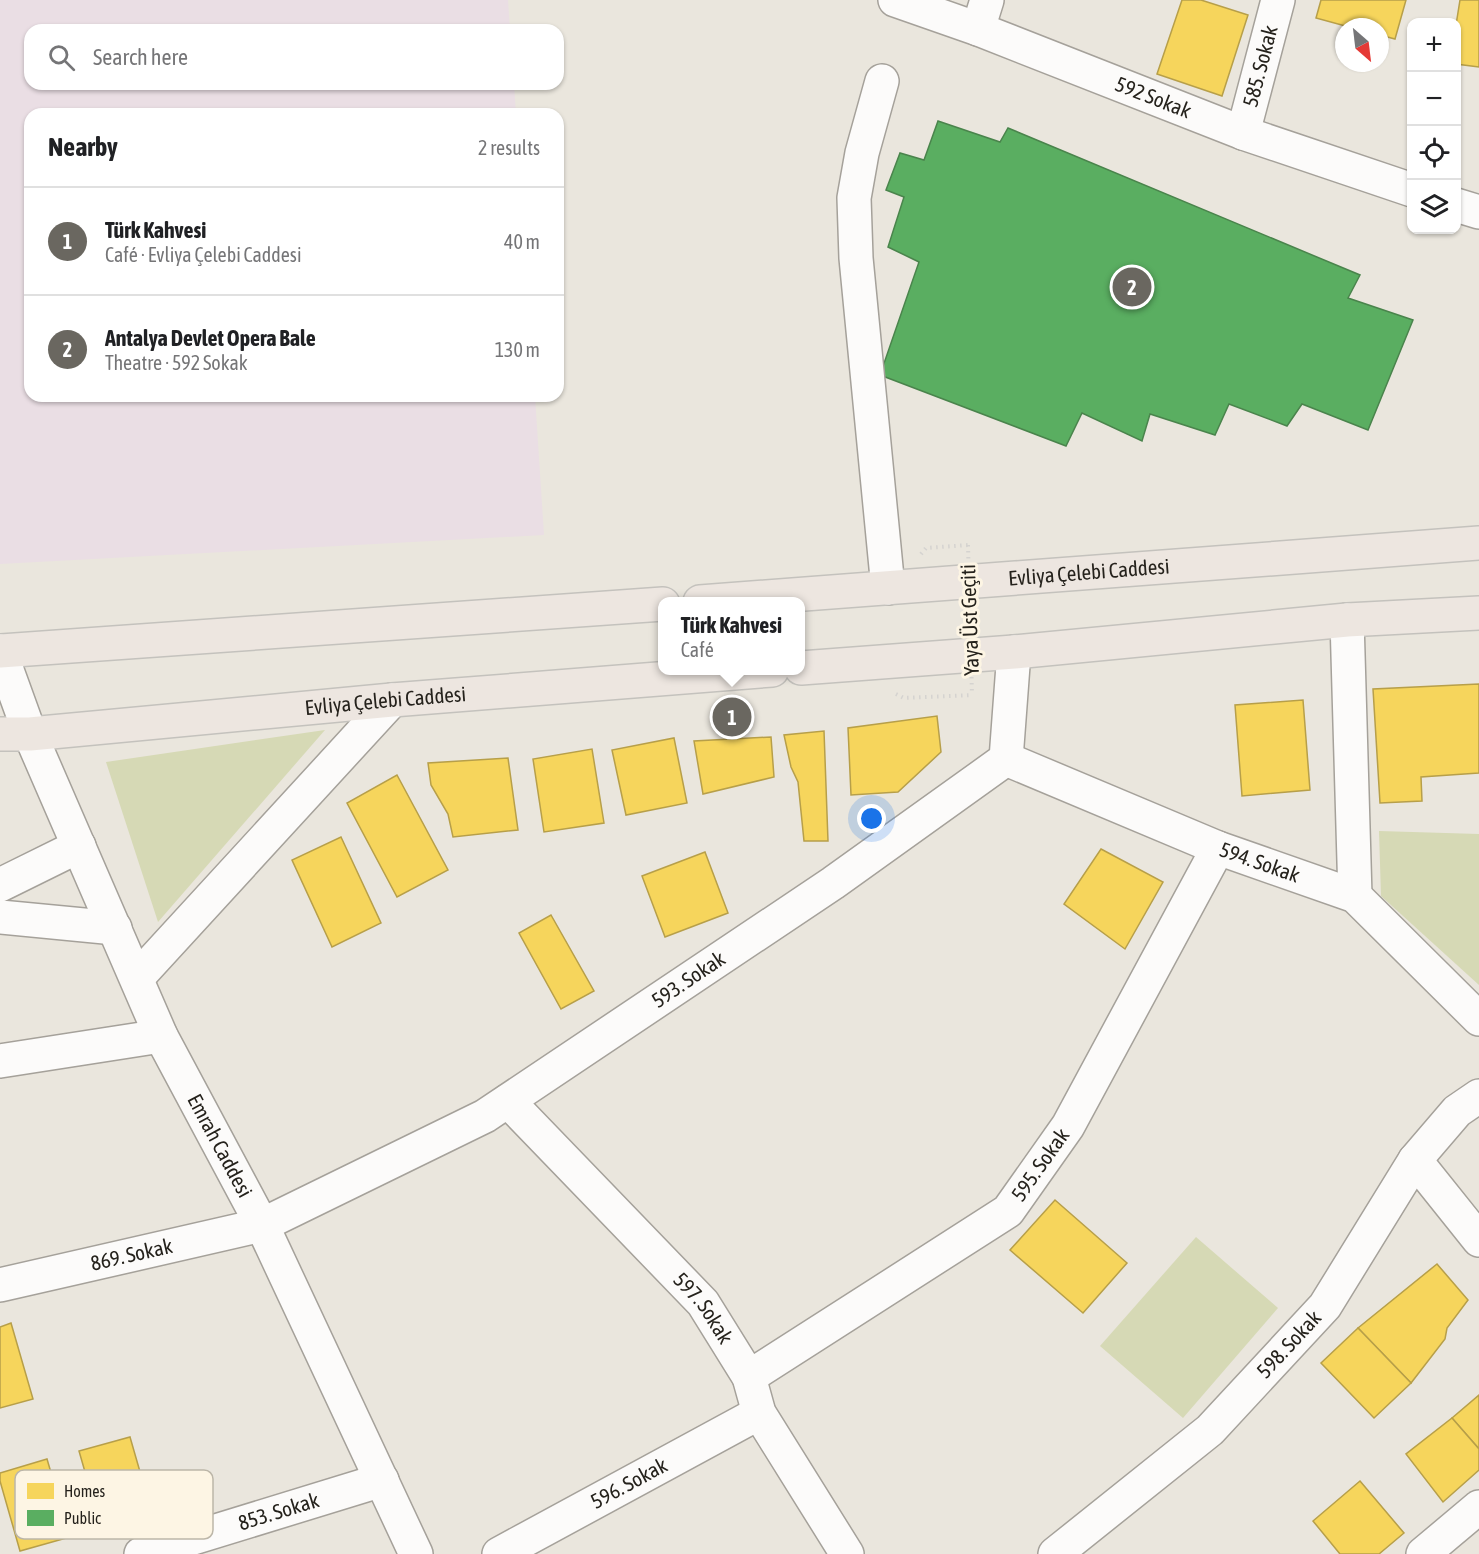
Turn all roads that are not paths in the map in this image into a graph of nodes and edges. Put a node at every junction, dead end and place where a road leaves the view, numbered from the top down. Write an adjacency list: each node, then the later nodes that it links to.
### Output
1 (895, 0): 3 (street, 592 Sokak)
2 (1278, 0): 5 (street, 585. Sokak)
3 (982, 15): 5 (street, 592 Sokak)
4 (882, 81): 10 (street)
5 (1243, 133): 6 (street, 592 Sokak)
6 (1407, 188)
7 (1461, 207): 8 (street)
8 (1479, 212)
9 (1479, 543): 10 (main road, Evliya Çelebi Caddesi)
10 (888, 588): 11 (main road, Evliya Çelebi Caddesi)
11 (767, 597)
12 (658, 604): 15 (main road)
13 (1479, 613): 14 (main road)
14 (1347, 620): 16 (main road); 25 (street)
15 (0, 651): 20 (street, Emrah Caddesi)
16 (1014, 652): 17 (main road); 21 (street)
17 (805, 668)
18 (709, 675): 19 (main road, Evliya Çelebi Caddesi)
19 (392, 700): 20 (main road, Evliya Çelebi Caddesi); 28 (street)
20 (15, 734): 22 (street, Emrah Caddesi)
21 (1006, 759): 23 (street, 594. Sokak); 33 (street, 593. Sokak)
22 (79, 846): 24 (street); 27 (street, Emrah Caddesi)
23 (1218, 848): 25 (street, 594. Sokak); 38 (street, 595. Sokak)
24 (0, 885)
25 (1355, 896): 29 (street, 594. Sokak)
26 (0, 917): 27 (street)
27 (115, 928): 28 (street, Emrah Caddesi)
28 (137, 978): 30 (street, Emrah Caddesi)
29 (1479, 1019)
30 (161, 1036): 31 (street); 35 (street, Emrah Caddesi)
31 (0, 1061)
32 (1479, 1096): 34 (street, 598. Sokak)
33 (508, 1101): 35 (street, 593. Sokak); 38 (street, 597. Sokak)
34 (1415, 1161): 36 (street); 48 (street, 598. Sokak)
35 (262, 1225): 37 (street, 869. Sokak); 40 (street, Emrah Caddesi)
36 (1479, 1240)
37 (0, 1285)
38 (749, 1377): 39 (street, 597. Sokak)
39 (759, 1413): 46 (street, 596. Sokak); 47 (street, 597. Sokak)
40 (382, 1480): 42 (street, 853. Sokak); 45 (street, Emrah Caddesi)
41 (1479, 1507): 49 (street)
42 (213, 1532)
43 (190, 1539): 44 (street, 853. Sokak)
44 (141, 1554)
45 (416, 1554)
46 (499, 1554)
47 (847, 1554)
48 (1055, 1554)
49 (1423, 1554)

